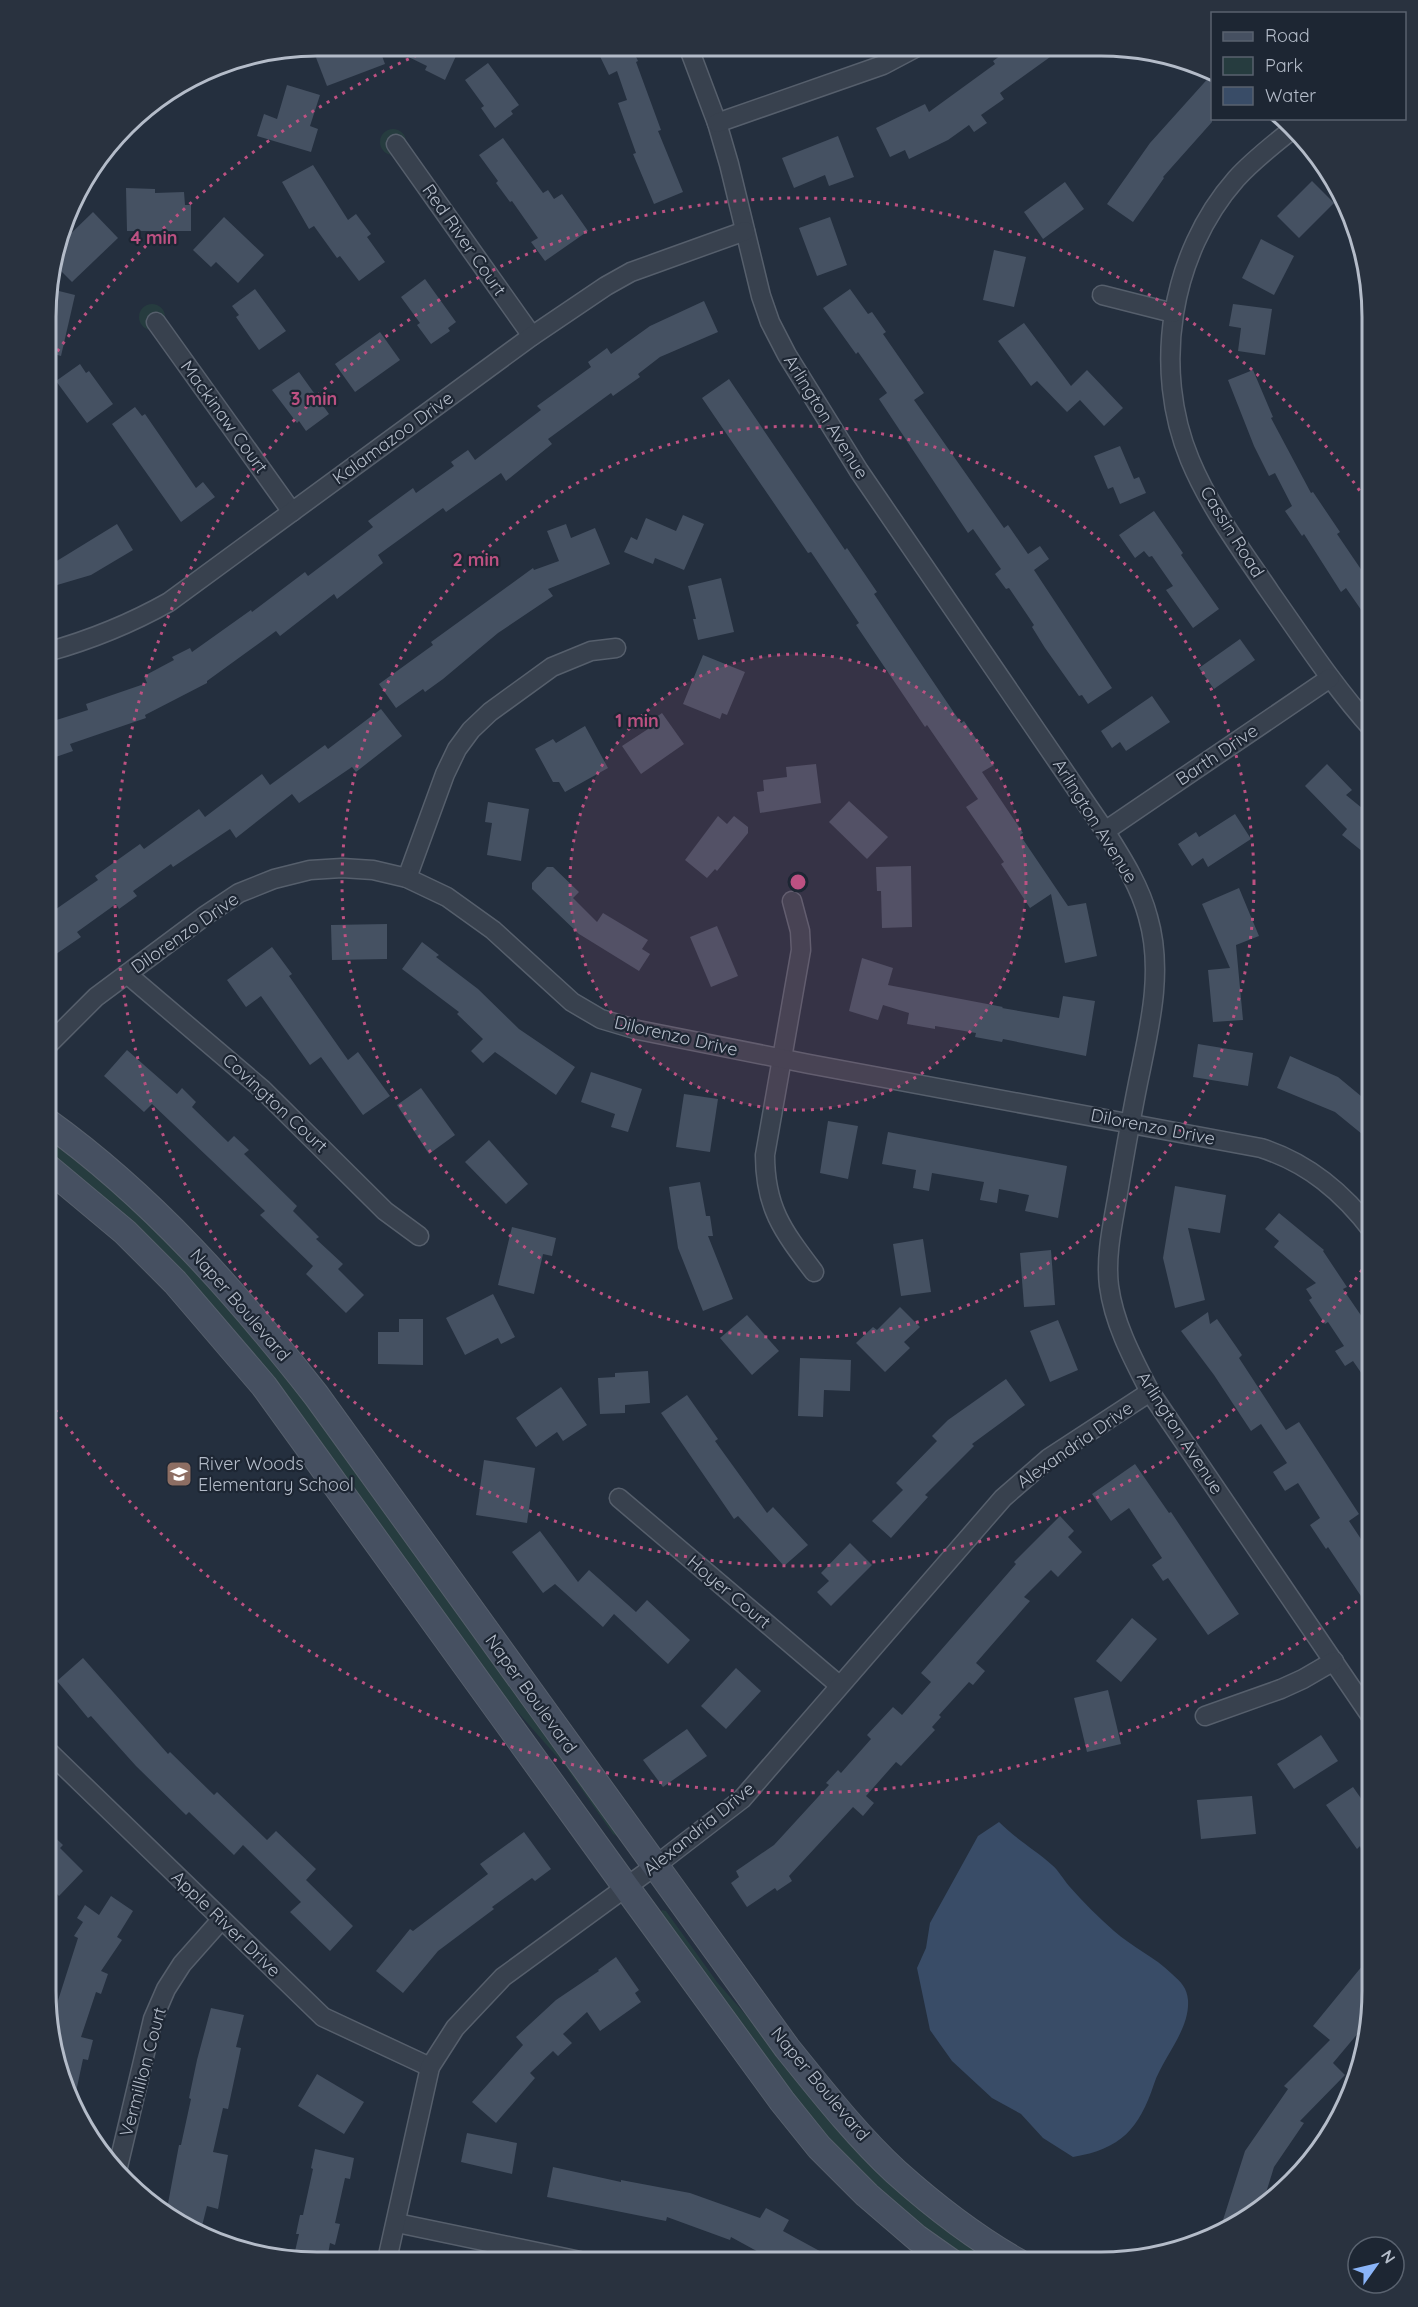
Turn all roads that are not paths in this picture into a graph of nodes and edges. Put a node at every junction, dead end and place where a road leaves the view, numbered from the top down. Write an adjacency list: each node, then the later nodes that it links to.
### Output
1 (692, 56): 3 (street, Arlington Avenue)
2 (900, 56): 3 (street)
3 (717, 123): 6 (street, Arlington Avenue)
4 (1287, 134): 8 (street, Cassin Road)
5 (396, 144): 10 (street, Red River Court)
6 (745, 231): 10 (street, Kalamazoo Drive); 16 (street, Arlington Avenue)
7 (1102, 295): 8 (street)
8 (1174, 308): 14 (street, Cassin Road)
9 (156, 322): 11 (street, Mackinaw Court)
10 (532, 336): 11 (street, Kalamazoo Drive)
11 (292, 512): 13 (street, Kalamazoo Drive)
12 (616, 648): 17 (street)
13 (56, 649)
14 (1330, 678): 15 (street, Cassin Road); 16 (street, Barth Drive)
15 (1362, 717)
16 (1105, 831): 22 (street, Arlington Avenue)
17 (407, 878): 19 (street, Dilorenzo Drive); 21 (street, Dilorenzo Drive)
18 (792, 901): 21 (street)
19 (127, 974): 20 (street, Dilorenzo Drive); 26 (street, Covington Court)
20 (56, 1037)
21 (783, 1059): 22 (street, Dilorenzo Drive); 27 (street)
22 (1130, 1122): 25 (street, Dilorenzo Drive); 28 (street, Arlington Avenue)
23 (56, 1129): 35 (main road, Naper Boulevard)
24 (56, 1174): 36 (main road, Naper Boulevard)
25 (1362, 1218)
26 (419, 1236)
27 (814, 1272)
28 (1150, 1392): 30 (street, Arlington Avenue); 31 (street, Alexandria Drive)
29 (619, 1498): 31 (street, Hoyer Court)
30 (1334, 1661): 32 (street, Arlington Avenue); 33 (street)
31 (839, 1685): 35 (street, Alexandria Drive)
32 (1362, 1703)
33 (1205, 1716)
34 (56, 1759): 37 (street, Apple River Drive)
35 (655, 1866): 36 (street, Alexandria Drive); 44 (main road, Naper Boulevard)
36 (626, 1887): 38 (street, Alexandria Drive); 43 (main road, Naper Boulevard)
37 (221, 1920): 38 (street, Apple River Drive); 39 (street, Vermillion Court)
38 (430, 2067): 40 (street, Alexandria Drive)
39 (119, 2161)
40 (397, 2223): 41 (street, Alexandria Drive); 42 (street)
41 (389, 2252)
42 (540, 2252)
43 (937, 2252)
44 (1000, 2252)

